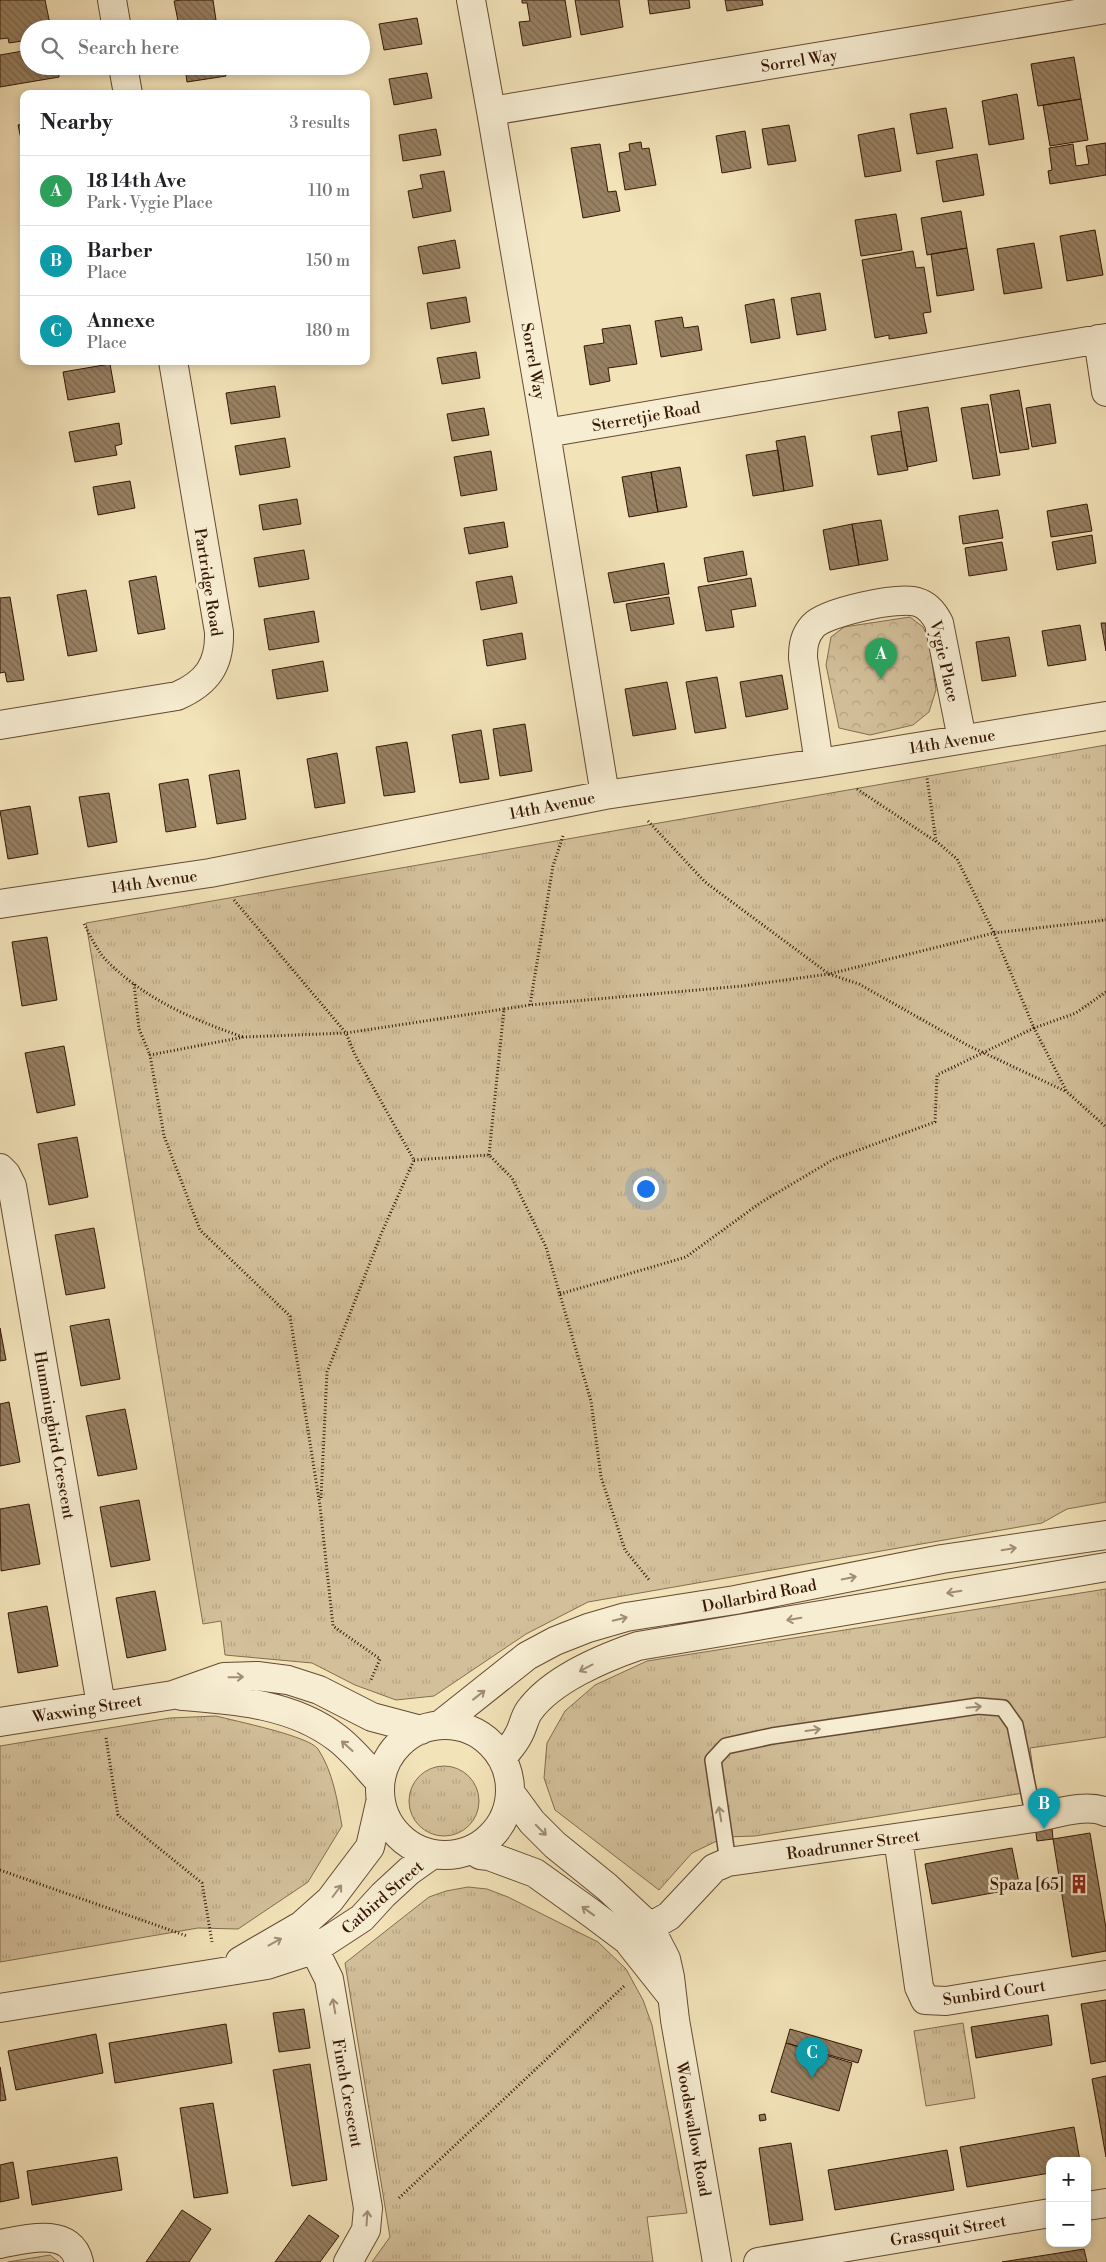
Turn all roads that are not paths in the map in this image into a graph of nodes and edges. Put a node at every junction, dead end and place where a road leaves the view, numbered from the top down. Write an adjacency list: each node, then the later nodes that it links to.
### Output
1 (112, 0): 4 (street)
2 (472, 0): 7 (street, Sorrel Way)
3 (1090, 7): 7 (street, Sorrel Way)
4 (115, 20)
5 (125, 75): 6 (street)
6 (127, 90)
7 (491, 111): 11 (street, Sorrel Way)
8 (1102, 338): 10 (street); 11 (street, Sterretjie Road)
9 (174, 365): 13 (street, Partridge Road)
10 (1106, 392)
11 (546, 433): 16 (street)
12 (1106, 716): 14 (street, 14th Avenue)
13 (0, 725)
14 (962, 739): 15 (street, 14th Avenue); 15 (street, Vygie Place)
15 (819, 763): 16 (street, 14th Avenue)
16 (613, 793): 17 (street, 14th Avenue)
17 (0, 904)
18 (0, 1168): 22 (street, Hummingbird Crescent)
19 (1106, 1535): 24 (street, Dollarbird Road, one-way to 19)
20 (1106, 1567): 25 (street, Dollarbird Road, one-way to 25)
21 (173, 1695): 22 (street, Waxwing Street); 24 (street, Waxwing Street, one-way to 24); 27 (street, Waxwing Street, one-way to 21)
22 (101, 1706): 23 (street, Waxwing Street)
23 (0, 1722)
24 (431, 1727): 25 (street); 27 (street)
25 (502, 1758): 26 (street)
26 (510, 1792): 31 (street); 35 (street, Woodswallow Road, one-way to 35)
27 (380, 1793): 32 (street); 34 (street, Catbird Street, one-way to 27)
28 (1106, 1812): 29 (street, Roadrunner Street)
29 (1034, 1818): 30 (street, Roadrunner Street); 33 (lane, one-way to 29)
30 (898, 1838): 33 (street, Roadrunner Street); 38 (street, Sunbird Court)
31 (472, 1850): 32 (street); 35 (street, Woodswallow Road, one-way to 31)
32 (433, 1854): 36 (street, Catbird Street)
33 (728, 1862): 35 (street, Roadrunner Street)
34 (302, 1925): 36 (street, Finch Crescent); 37 (street, Catbird Street, one-way to 34)
35 (638, 1933): 39 (street, Woodswallow Road); 39 (street, Woodswallow Road)
36 (313, 1950): 37 (street, Catbird Street); 46 (street, Finch Crescent, one-way to 36)
37 (217, 1973): 40 (street, Catbird Street)
38 (1106, 1975)
39 (671, 1996): 47 (street, Woodswallow Road)
40 (0, 2008)
41 (1106, 2203): 42 (street)
42 (1091, 2205)
43 (1046, 2214): 48 (street, Grassquit Street)
44 (0, 2244): 45 (street)
45 (79, 2262)
46 (348, 2262)
47 (717, 2262)
48 (758, 2262)

